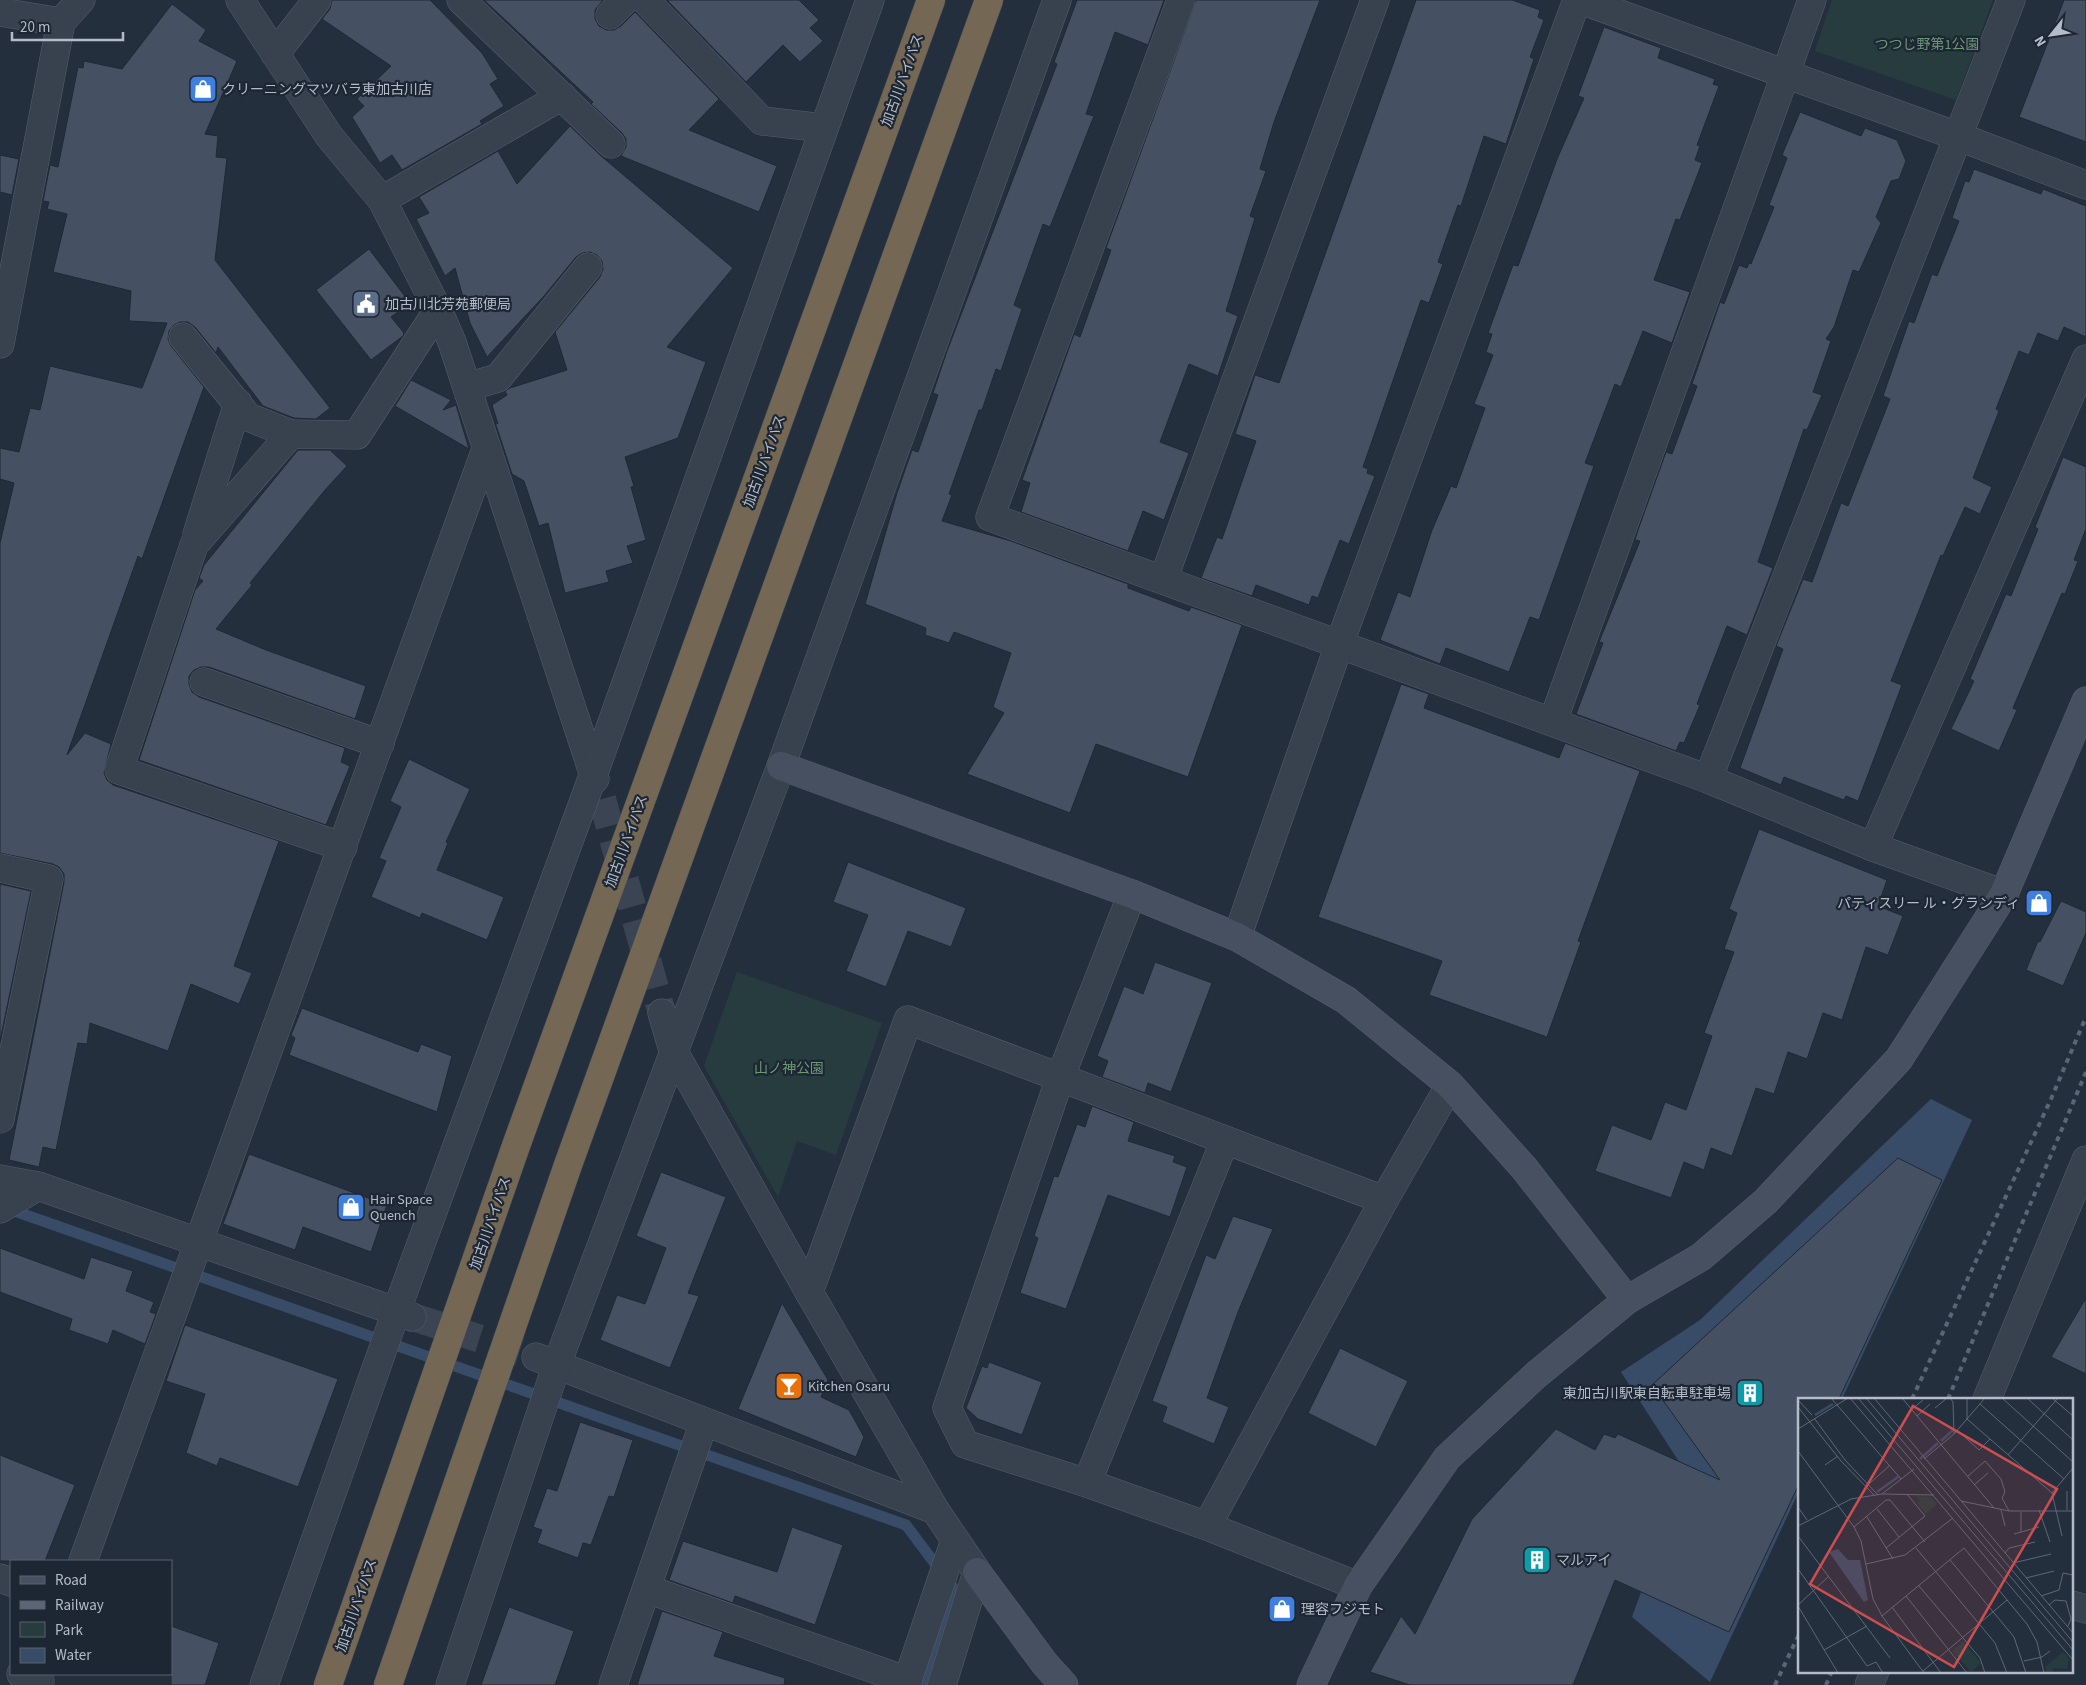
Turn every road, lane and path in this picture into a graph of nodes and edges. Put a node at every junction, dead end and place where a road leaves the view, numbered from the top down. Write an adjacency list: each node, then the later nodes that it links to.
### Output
1 (81, 0): 16 (street)
2 (240, 0): 17 (street)
3 (318, 0): 17 (street)
4 (645, 0): 20 (street)
5 (930, 0): 82 (highway, 加古川バイパス)
6 (989, 0): 83 (highway)
7 (1057, 0): 41 (street)
8 (1181, 0): 35 (street)
9 (1375, 0): 35 (street)
10 (1579, 0): 18 (street); 36 (street)
11 (1812, 0): 18 (street)
12 (2011, 0): 21 (street)
13 (468, 2): 19 (street)
14 (867, 2): 20 (street)
15 (0, 12): 16 (street)
16 (61, 22): 28 (street)
17 (275, 54): 24 (street)
18 (1786, 75): 21 (street); 39 (street)
19 (562, 96): 22 (street); 24 (street)
20 (824, 128): 42 (street)
21 (1957, 136): 23 (street); 43 (street)
22 (611, 144)
23 (2086, 186)
24 (382, 200): 26 (street)
25 (588, 267): 30 (street)
26 (438, 310): 30 (street); 32 (street)
27 (183, 337): 31 (street)
28 (0, 344)
29 (2086, 359): 46 (street)
30 (466, 387): 33 (street)
31 (238, 403): 32 (street); 34 (street)
32 (291, 434): 34 (street)
33 (486, 449): 40 (street); 42 (street)
34 (194, 545): 45 (street)
35 (1163, 580): 36 (street)
36 (1339, 645): 39 (street); 50 (street)
37 (204, 682): 40 (street)
38 (2086, 701): 49 (street)
39 (1553, 721): 43 (street)
40 (380, 744): 45 (street)
41 (782, 766): 48 (street); 52 (street)
42 (594, 773): 44 (street); 65 (street)
43 (1708, 779): 46 (street)
44 (602, 799)
45 (344, 847): 62 (street)
46 (1874, 847): 49 (street)
47 (0, 868): 55 (street)
48 (1132, 894): 50 (street); 53 (street)
49 (2004, 894): 64 (street)
50 (1237, 937): 54 (street)
51 (662, 1013): 52 (street)
52 (673, 1050): 63 (street); 66 (street)
53 (1060, 1078): 56 (street); 63 (street); 69 (street)
54 (1450, 1085): 60 (street); 64 (street)
55 (0, 1119)
56 (1226, 1140): 60 (street); 69 (street)
57 (2086, 1160): 67 (street)
58 (0, 1179): 59 (street)
59 (38, 1186): 61 (street); 62 (street)
60 (1384, 1200): 71 (street)
61 (0, 1209)
62 (197, 1243): 65 (street); 73 (street)
63 (808, 1292): 70 (street)
64 (1627, 1300): 75 (street)
65 (404, 1315): 81 (street)
66 (546, 1361): 68 (street); 84 (street)
67 (1987, 1398)
68 (704, 1422): 70 (street); 76 (street)
69 (1087, 1483): 71 (street)
70 (935, 1510): 72 (street)
71 (1207, 1526): 75 (street)
72 (955, 1540): 74 (street); 80 (street)
73 (83, 1560)
74 (977, 1572): 86 (street); 87 (street)
75 (1358, 1586): 88 (street)
76 (647, 1589): 80 (street); 85 (street)
77 (2074, 1606): 78 (street)
78 (2086, 1610)
79 (1875, 1672): 89 (street)
80 (907, 1683)
81 (264, 1685)
82 (328, 1685)
83 (388, 1685)
84 (450, 1685)
85 (613, 1685)
86 (942, 1685)
87 (1064, 1685)
88 (1311, 1685)
89 (1869, 1685)

